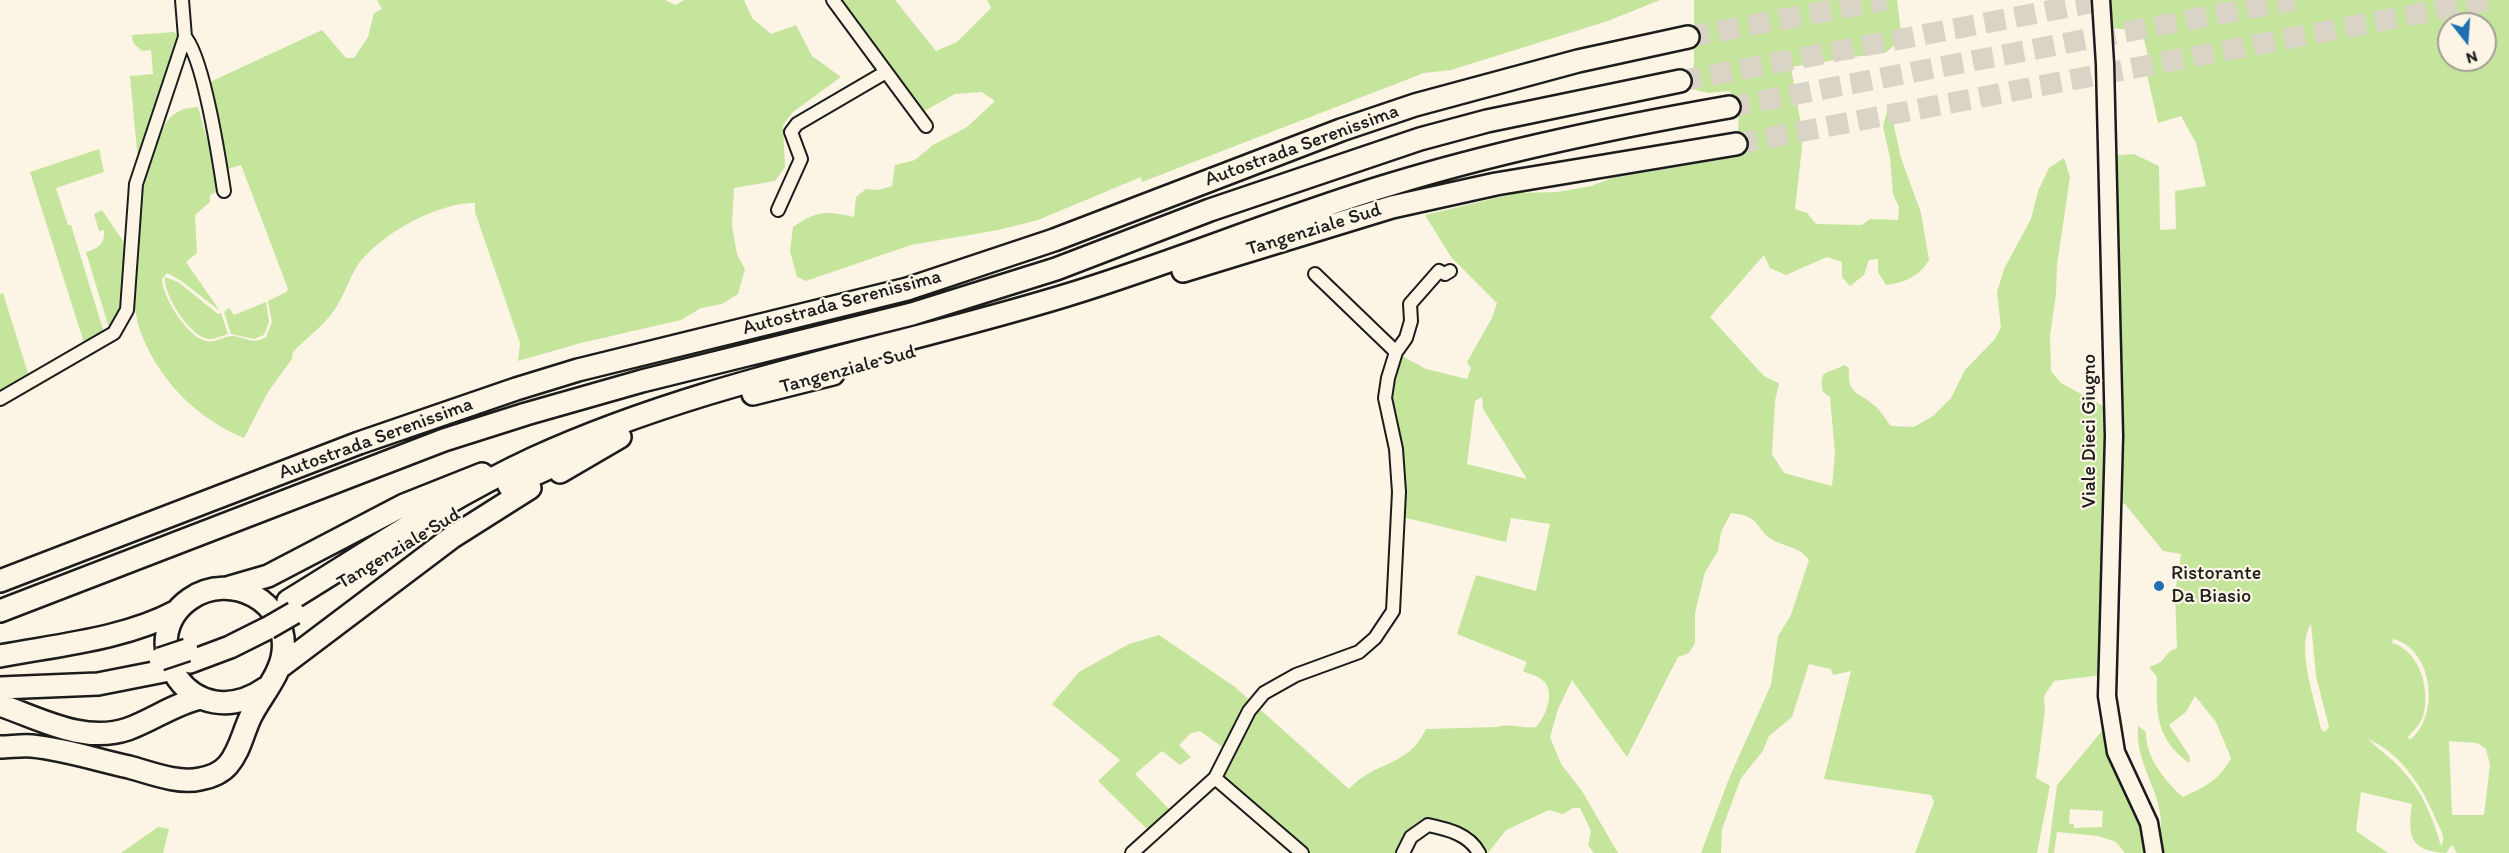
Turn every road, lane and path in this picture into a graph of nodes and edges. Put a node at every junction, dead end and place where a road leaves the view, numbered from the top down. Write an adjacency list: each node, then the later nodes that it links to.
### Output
1 (182, 0): 4 (street)
2 (833, 0): 6 (street)
3 (2101, 0): 39 (main road, Viale Dieci Giugno)
4 (185, 37): 11 (street); 16 (street)
5 (1688, 37): 19 (highway, Autostrada Serenissima)
6 (886, 72): 9 (street); 12 (street)
7 (1680, 81): 22 (highway, Autostrada Serenissima)
8 (1730, 107): 18 (highway, Tangenziale Sud)
9 (926, 126)
10 (1736, 144): 17 (highway, Tangenziale Sud)
11 (224, 191)
12 (778, 210)
13 (1450, 271): 15 (street)
14 (1315, 274): 15 (street)
15 (1396, 352): 34 (street)
16 (0, 399)
17 (620, 437): 21 (highway, Tangenziale Sud); 26 (highway)
18 (532, 459): 20 (highway); 21 (highway, Tangenziale Sud)
19 (0, 581)
20 (230, 587): 23 (highway); 26 (highway)
21 (291, 607): 25 (highway, Tangenziale Sud, bridge)
22 (0, 610)
23 (177, 611): 24 (highway); 30 (highway)
24 (0, 656)
25 (162, 664): 27 (highway, Tangenziale Sud); 28 (highway, Tangenziale Sud)
26 (280, 667): 29 (highway)
27 (0, 675)
28 (0, 688)
29 (266, 688): 30 (highway); 33 (highway)
30 (209, 701): 31 (highway); 33 (highway)
31 (0, 705)
32 (1, 747): 33 (highway)
33 (238, 748)
34 (1215, 778): 35 (street); 36 (street)
35 (1132, 853)
36 (1302, 853)
37 (1403, 853): 38 (street)
38 (1479, 853)
39 (2154, 853)

